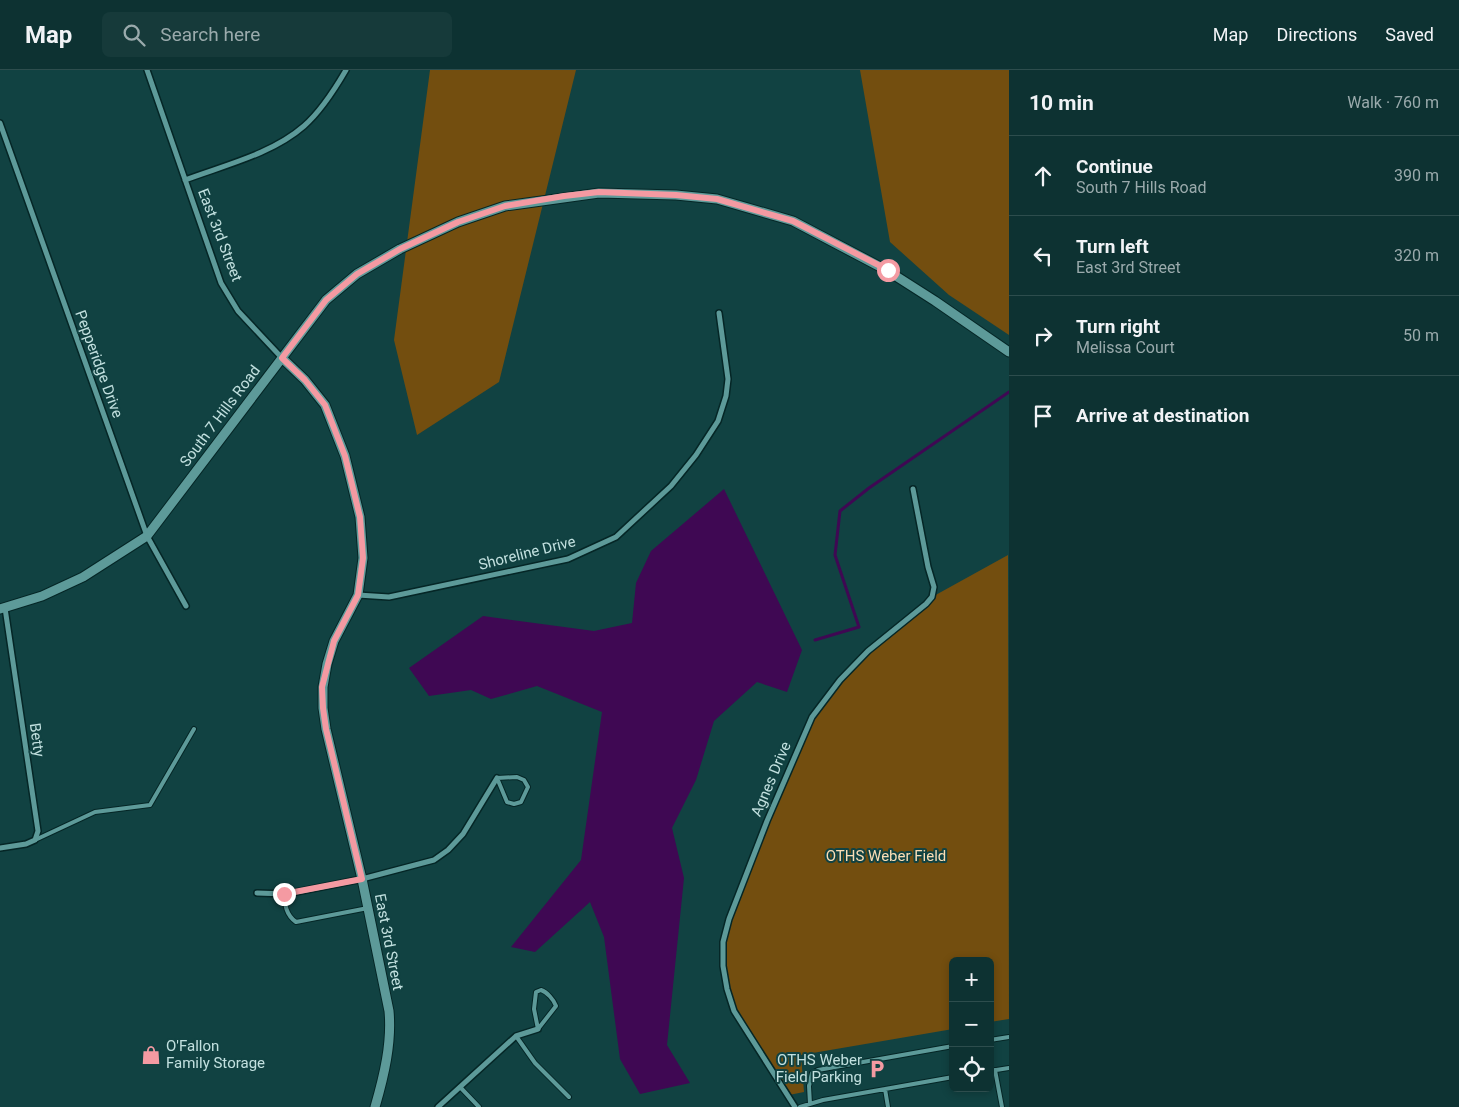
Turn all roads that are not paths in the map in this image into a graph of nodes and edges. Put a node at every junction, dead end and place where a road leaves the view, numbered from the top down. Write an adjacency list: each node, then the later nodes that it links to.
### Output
1 (147, 70): 4 (street, East 3rd Street)
2 (346, 70): 4 (street)
3 (0, 123): 9 (street, Pepperidge Drive)
4 (185, 180): 7 (street, East 3rd Street)
5 (719, 312): 10 (street, Shoreline Drive)
6 (1009, 352): 7 (street, South 7 Hills Road)
7 (282, 358): 9 (street, South 7 Hills Road); 10 (street, East 3rd Street)
8 (913, 489): 37 (street, Agnes Drive)
9 (147, 536): 11 (street, Pepperidge Drive); 12 (street, South 7 Hills Road)
10 (358, 595): 17 (street, East 3rd Street)
11 (186, 606)
12 (2, 609): 15 (street, Betty)
13 (194, 729): 15 (lane)
14 (497, 778): 14 (lane); 17 (street)
15 (36, 840): 16 (street)
16 (0, 848)
17 (362, 879): 19 (street); 20 (street, East 3rd Street)
18 (258, 893): 19 (street)
19 (284, 894): 20 (lane)
20 (368, 908): 34 (street, East 3rd Street)
21 (538, 1029): 21 (lane); 22 (street)
22 (516, 1036): 30 (street); 32 (lane)
23 (1009, 1037): 24 (lane)
24 (994, 1039)
25 (949, 1047): 33 (lane)
26 (1009, 1068): 27 (lane)
27 (994, 1070)
28 (994, 1074): 40 (lane)
29 (949, 1078): 31 (lane)
30 (460, 1087): 35 (street); 36 (lane)
31 (885, 1089): 33 (lane); 39 (lane)
32 (570, 1097)
33 (810, 1104): 38 (lane)
34 (375, 1107)
35 (438, 1107)
36 (479, 1107)
37 (796, 1107)
38 (800, 1107)
39 (888, 1107)
40 (1002, 1107)

